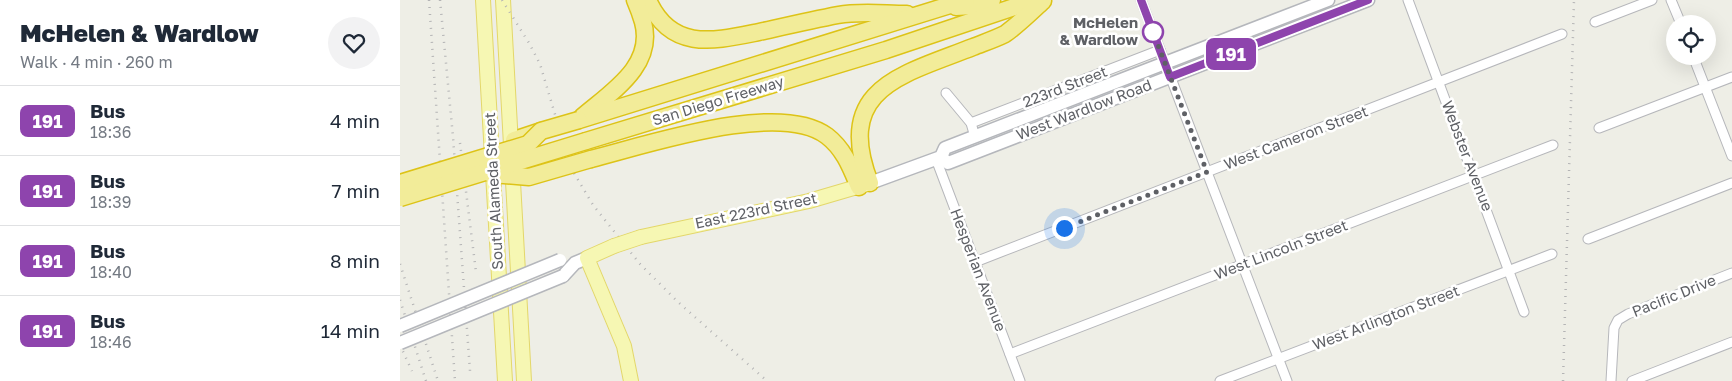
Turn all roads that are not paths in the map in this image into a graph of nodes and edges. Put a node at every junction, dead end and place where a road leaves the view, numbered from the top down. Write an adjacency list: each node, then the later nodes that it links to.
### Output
1 (483, 0): 58 (main road, South Alameda Street)
2 (503, 0): 59 (main road, South Alameda Street)
3 (635, 0): 31 (highway)
4 (648, 0): 16 (highway)
5 (966, 0): 15 (highway, San Diego Freeway)
6 (992, 0): 15 (highway)
7 (1044, 0): 42 (highway)
8 (1141, 0): 20 (street)
9 (1328, 0): 21 (main road, West Wardlow Road)
10 (1368, 0): 23 (main road, West Wardlow Road)
11 (1408, 0): 25 (street, Webster Avenue)
12 (1652, 0): 18 (street)
13 (1671, 0): 17 (street)
14 (1030, 1): 31 (highway, San Diego Freeway)
15 (946, 7): 16 (highway, San Diego Freeway)
16 (924, 14): 31 (highway, San Diego Freeway)
17 (1677, 15)
18 (1595, 22)
19 (1562, 34): 25 (street, West Cameron Street)
20 (1160, 50): 21 (street); 28 (street, 223rd Street)
21 (1165, 64): 23 (street); 32 (main road, West Wardlow Road)
22 (1696, 65): 26 (street)
23 (1170, 77): 35 (main road, West Wardlow Road); 36 (street)
24 (1732, 77): 26 (street)
25 (1440, 82): 36 (street, West Cameron Street); 39 (street, Webster Avenue)
26 (1705, 87): 29 (street); 34 (street)
27 (946, 93): 28 (street)
28 (971, 123): 32 (street)
29 (1599, 128)
30 (541, 131): 31 (highway, San Diego Freeway, bridge); 37 (highway, San Diego Freeway); 40 (highway, bridge)
31 (582, 132): 38 (highway, San Diego Freeway, bridge); 43 (highway)
32 (975, 137): 35 (main road, West Wardlow Road)
33 (1553, 145): 39 (street, West Lincoln Street)
34 (1732, 156)
35 (939, 158): 42 (main road, East 223rd Street); 48 (street, Hesperian Avenue)
36 (1207, 172): 48 (street, West Cameron Street); 49 (street)
37 (400, 174)
38 (478, 174): 42 (highway, bridge); 44 (highway, San Diego Freeway, bridge)
39 (1475, 176): 49 (street, West Lincoln Street); 50 (street, Webster Avenue)
40 (400, 183)
41 (1732, 184): 45 (street)
42 (865, 185): 47 (main road, East 223rd Street, bridge)
43 (400, 190)
44 (400, 198)
45 (1588, 239)
46 (1552, 254): 50 (street, West Arlington Street)
47 (581, 260): 53 (main road, bridge); 55 (main road, East 223rd Street, bridge); 60 (main road)
48 (975, 262): 56 (street, Hesperian Avenue)
49 (1242, 265): 56 (street, West Lincoln Street); 57 (street)
50 (1510, 270): 52 (street, Webster Avenue); 57 (street, West Arlington Street)
51 (1732, 273): 64 (street, Pacific Drive)
52 (1524, 312)
53 (400, 326)
54 (1732, 342): 65 (street)
55 (400, 343)
56 (1010, 354): 61 (street, Hesperian Avenue)
57 (1278, 358): 62 (street, West Arlington Street); 63 (street)
58 (505, 381)
59 (524, 381)
60 (631, 381)
61 (1020, 381)
62 (1220, 381)
63 (1287, 381)
64 (1611, 381)
65 (1632, 381)

